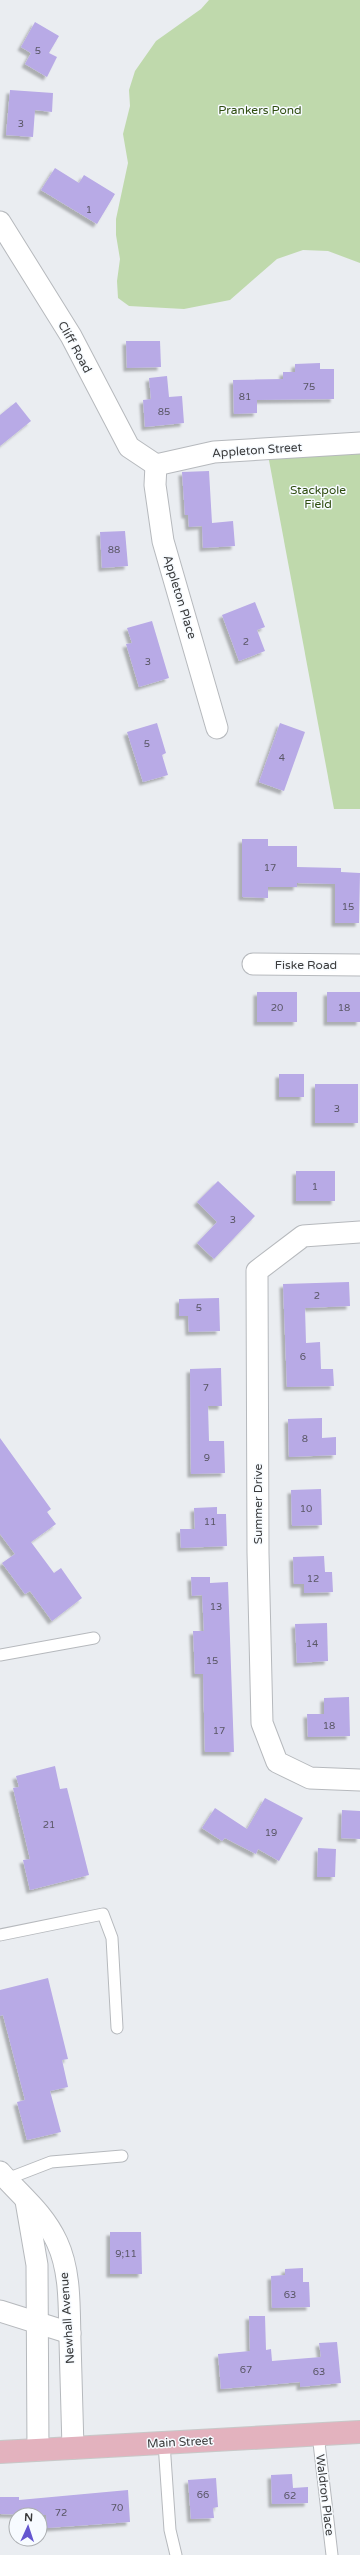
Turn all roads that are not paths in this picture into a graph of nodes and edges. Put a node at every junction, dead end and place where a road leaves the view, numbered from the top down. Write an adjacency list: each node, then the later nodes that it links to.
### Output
1 (0, 222): 3 (street, Cliff Road)
2 (360, 443): 3 (street, Appleton Street)
3 (156, 465): 4 (street, Appleton Place)
4 (217, 728)
5 (253, 964): 6 (street, Fiske Road)
6 (360, 965)
7 (360, 1232): 10 (street, Summer Drive)
8 (94, 1638): 9 (lane)
9 (0, 1655)
10 (360, 1780)
11 (0, 1935): 12 (lane)
12 (117, 2028)
13 (122, 2156): 14 (lane)
14 (3, 2175): 15 (street, Newhall Avenue)
15 (26, 2201): 17 (street); 18 (street, Newhall Avenue)
16 (0, 2311): 17 (street)
17 (38, 2323): 18 (street); 23 (street)
18 (70, 2333): 22 (street, Newhall Avenue)
19 (360, 2432): 20 (main road, Main Street)
20 (318, 2434): 21 (main road, Main Street); 26 (lane, Waldron Place)
21 (164, 2443): 22 (main road, Main Street); 25 (lane)
22 (73, 2448): 23 (main road, Main Street)
23 (38, 2450): 24 (main road, Main Street)
24 (0, 2452)
25 (176, 2555)
26 (332, 2555)

